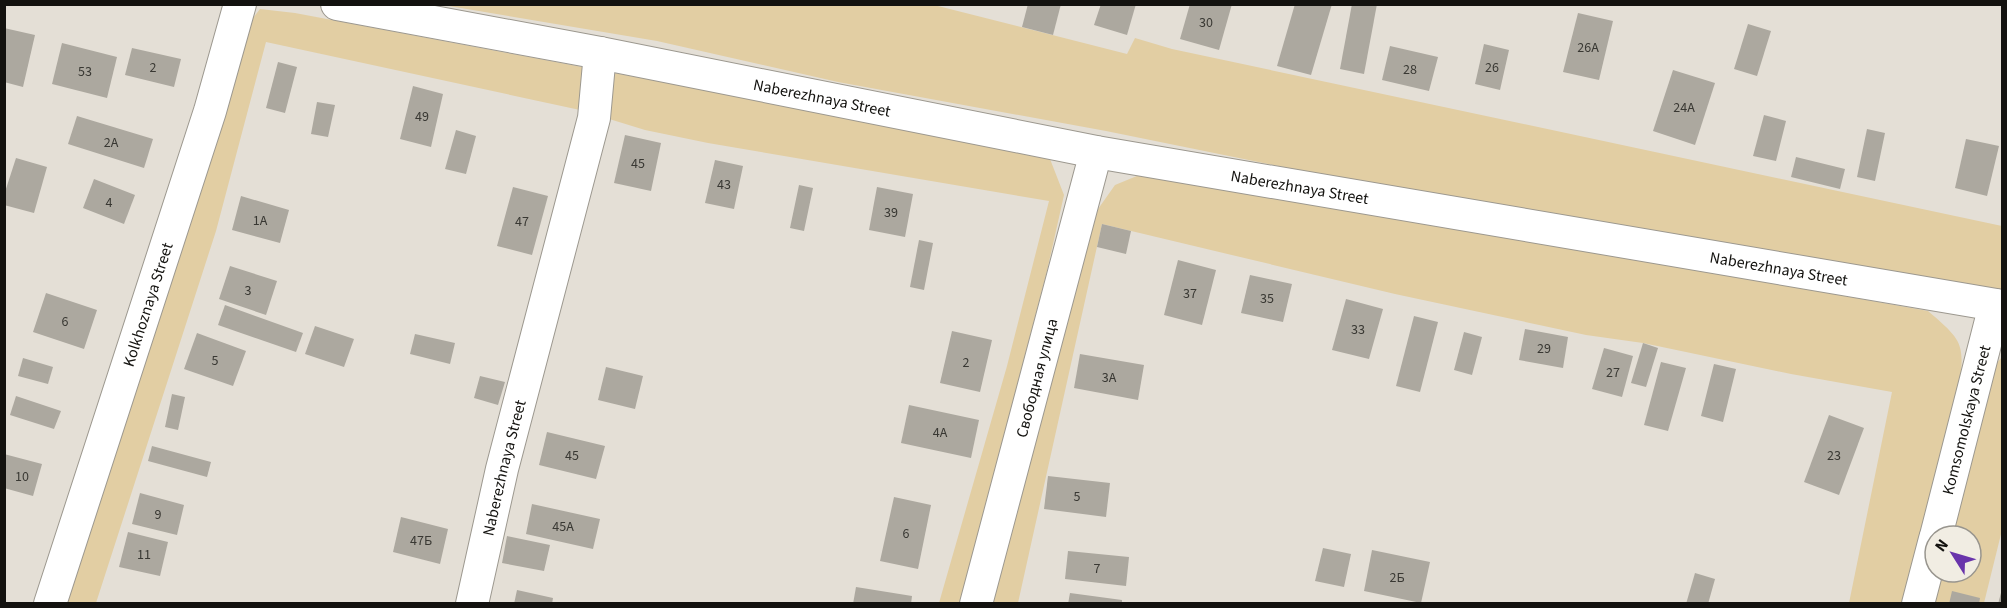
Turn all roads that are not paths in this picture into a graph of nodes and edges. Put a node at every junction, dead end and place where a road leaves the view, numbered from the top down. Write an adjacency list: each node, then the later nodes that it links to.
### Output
1 (240, 4): 8 (street, Kolkhoznaya Street)
2 (337, 4): 3 (street, Naberezhnaya Street)
3 (600, 53): 4 (street, Naberezhnaya Street); 9 (street, Naberezhnaya Street)
4 (1096, 152): 5 (street, Naberezhnaya Street); 10 (street, Свободная улица)
5 (1999, 305): 6 (street, Komsomolskaya Street)
6 (1939, 524)
7 (1923, 584): 11 (street, Komsomolskaya Street)
8 (50, 603)
9 (472, 603)
10 (976, 603)
11 (1918, 603)

